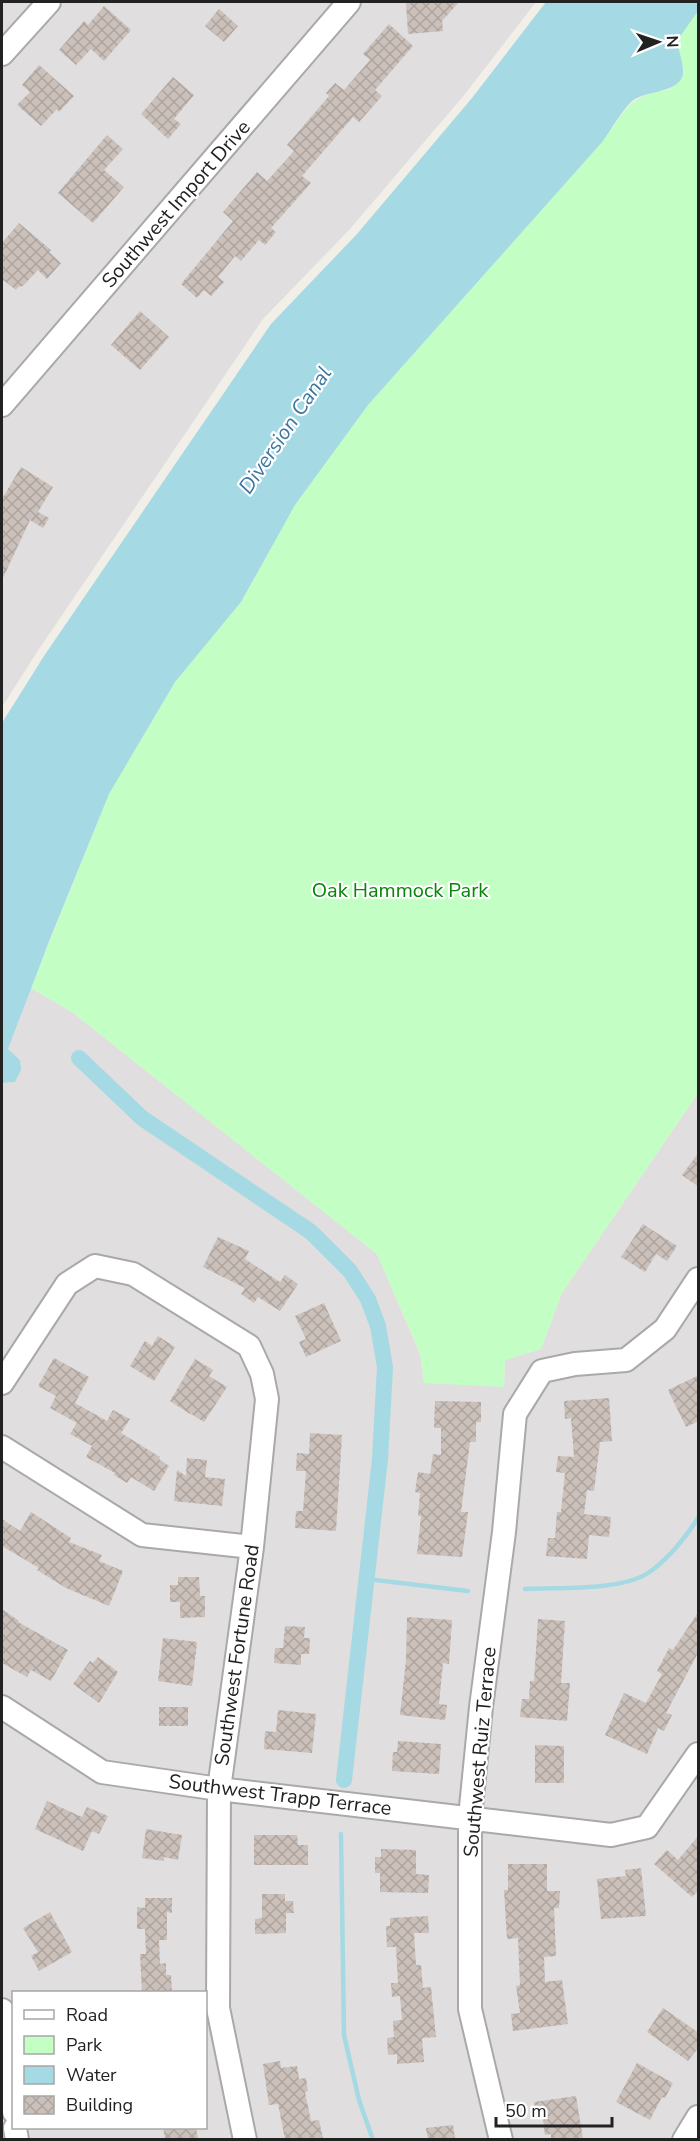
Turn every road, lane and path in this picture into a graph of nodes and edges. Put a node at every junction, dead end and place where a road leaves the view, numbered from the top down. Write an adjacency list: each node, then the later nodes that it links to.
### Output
1 (49, 2): 3 (street)
2 (349, 2): 4 (street, Southwest Import Drive)
3 (2, 54)
4 (2, 405)
5 (699, 1279): 12 (street, Southwest Ruiz Terrace)
6 (2, 1383): 8 (street, Southwest Fortune Road)
7 (2, 1447): 8 (street)
8 (252, 1548): 11 (street, Southwest Fortune Road)
9 (2, 1707): 11 (street, Southwest Trapp Terrace)
10 (699, 1754): 12 (street, Southwest Trapp Terrace)
11 (219, 1789): 12 (street, Southwest Trapp Terrace); 16 (street, Southwest Fortune Road)
12 (470, 1817): 17 (street, Southwest Ruiz Terrace)
13 (2, 2010): 14 (street)
14 (12, 2095)
15 (699, 2117): 18 (street)
16 (245, 2139)
17 (501, 2139)
18 (684, 2139)

